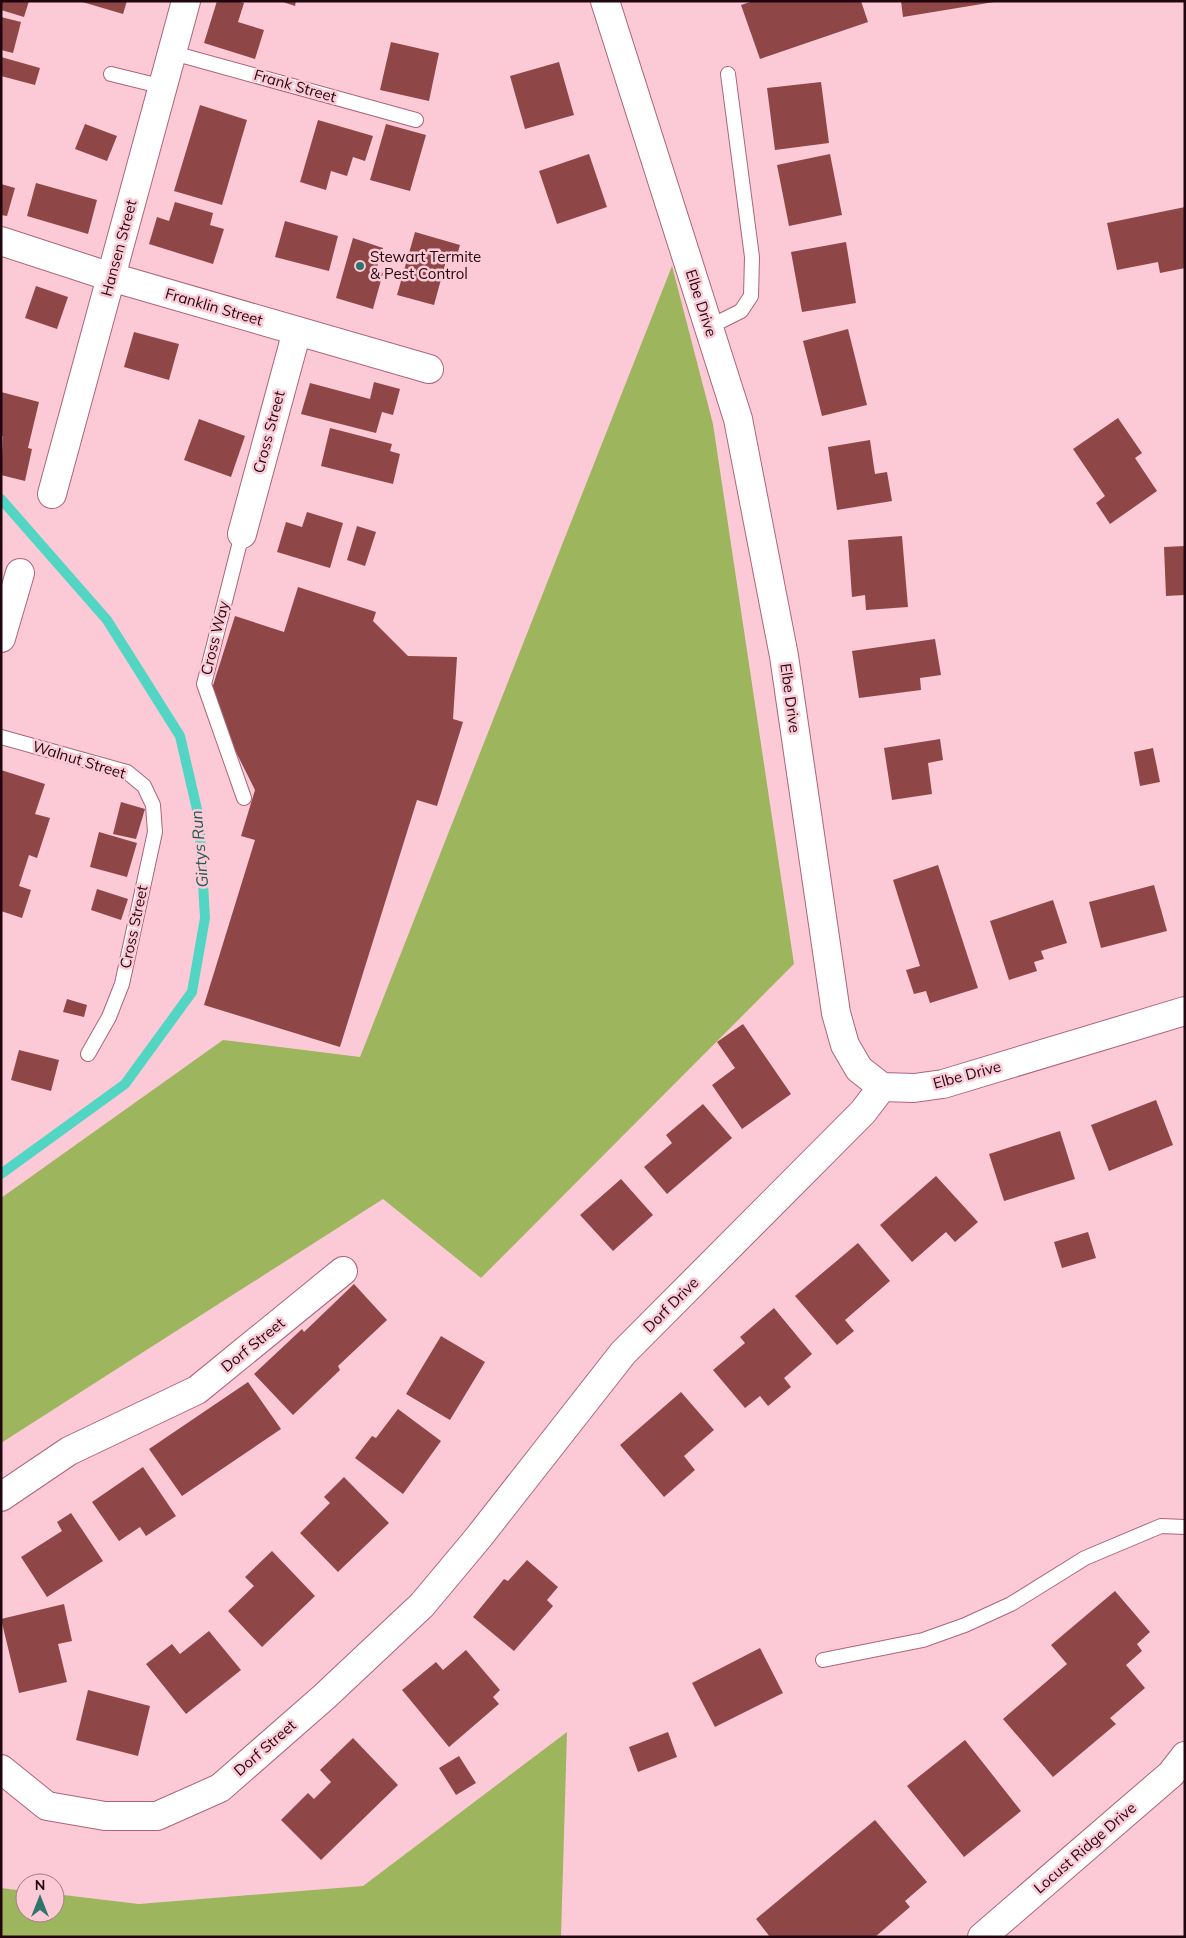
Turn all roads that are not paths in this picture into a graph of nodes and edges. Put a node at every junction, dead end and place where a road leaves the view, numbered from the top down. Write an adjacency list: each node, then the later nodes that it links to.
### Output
1 (186, 1): 3 (street, Hansen Street)
2 (605, 1): 10 (street, Elbe Drive)
3 (173, 53): 6 (street, Hansen Street); 7 (lane, Frank Street)
4 (111, 74): 6 (lane)
5 (728, 74): 10 (lane)
6 (164, 87): 9 (street, Hansen Street)
7 (416, 120)
8 (1, 241): 9 (street, Franklin Street)
9 (111, 276): 11 (street, Franklin Street); 13 (street, Hansen Street)
10 (709, 327): 22 (street, Elbe Drive)
11 (297, 330): 12 (street, Franklin Street); 14 (street, Cross Street)
12 (428, 369)
13 (52, 494)
14 (242, 534): 19 (lane, Cross Way)
15 (20, 573): 16 (street)
16 (1, 638)
17 (1, 737): 18 (lane, Walnut Street)
18 (148, 794): 21 (lane, Cross Street)
19 (244, 798)
20 (1185, 1011): 22 (street, Elbe Drive)
21 (88, 1054)
22 (882, 1087): 26 (street, Dorf Drive)
23 (344, 1271): 24 (street, Dorf Street)
24 (1, 1497)
25 (1185, 1527): 27 (lane)
26 (478, 1538): 29 (street, Dorf Street)
27 (823, 1660)
28 (1185, 1756): 30 (street, Locust Ridge Drive)
29 (1, 1769)
30 (982, 1937)

